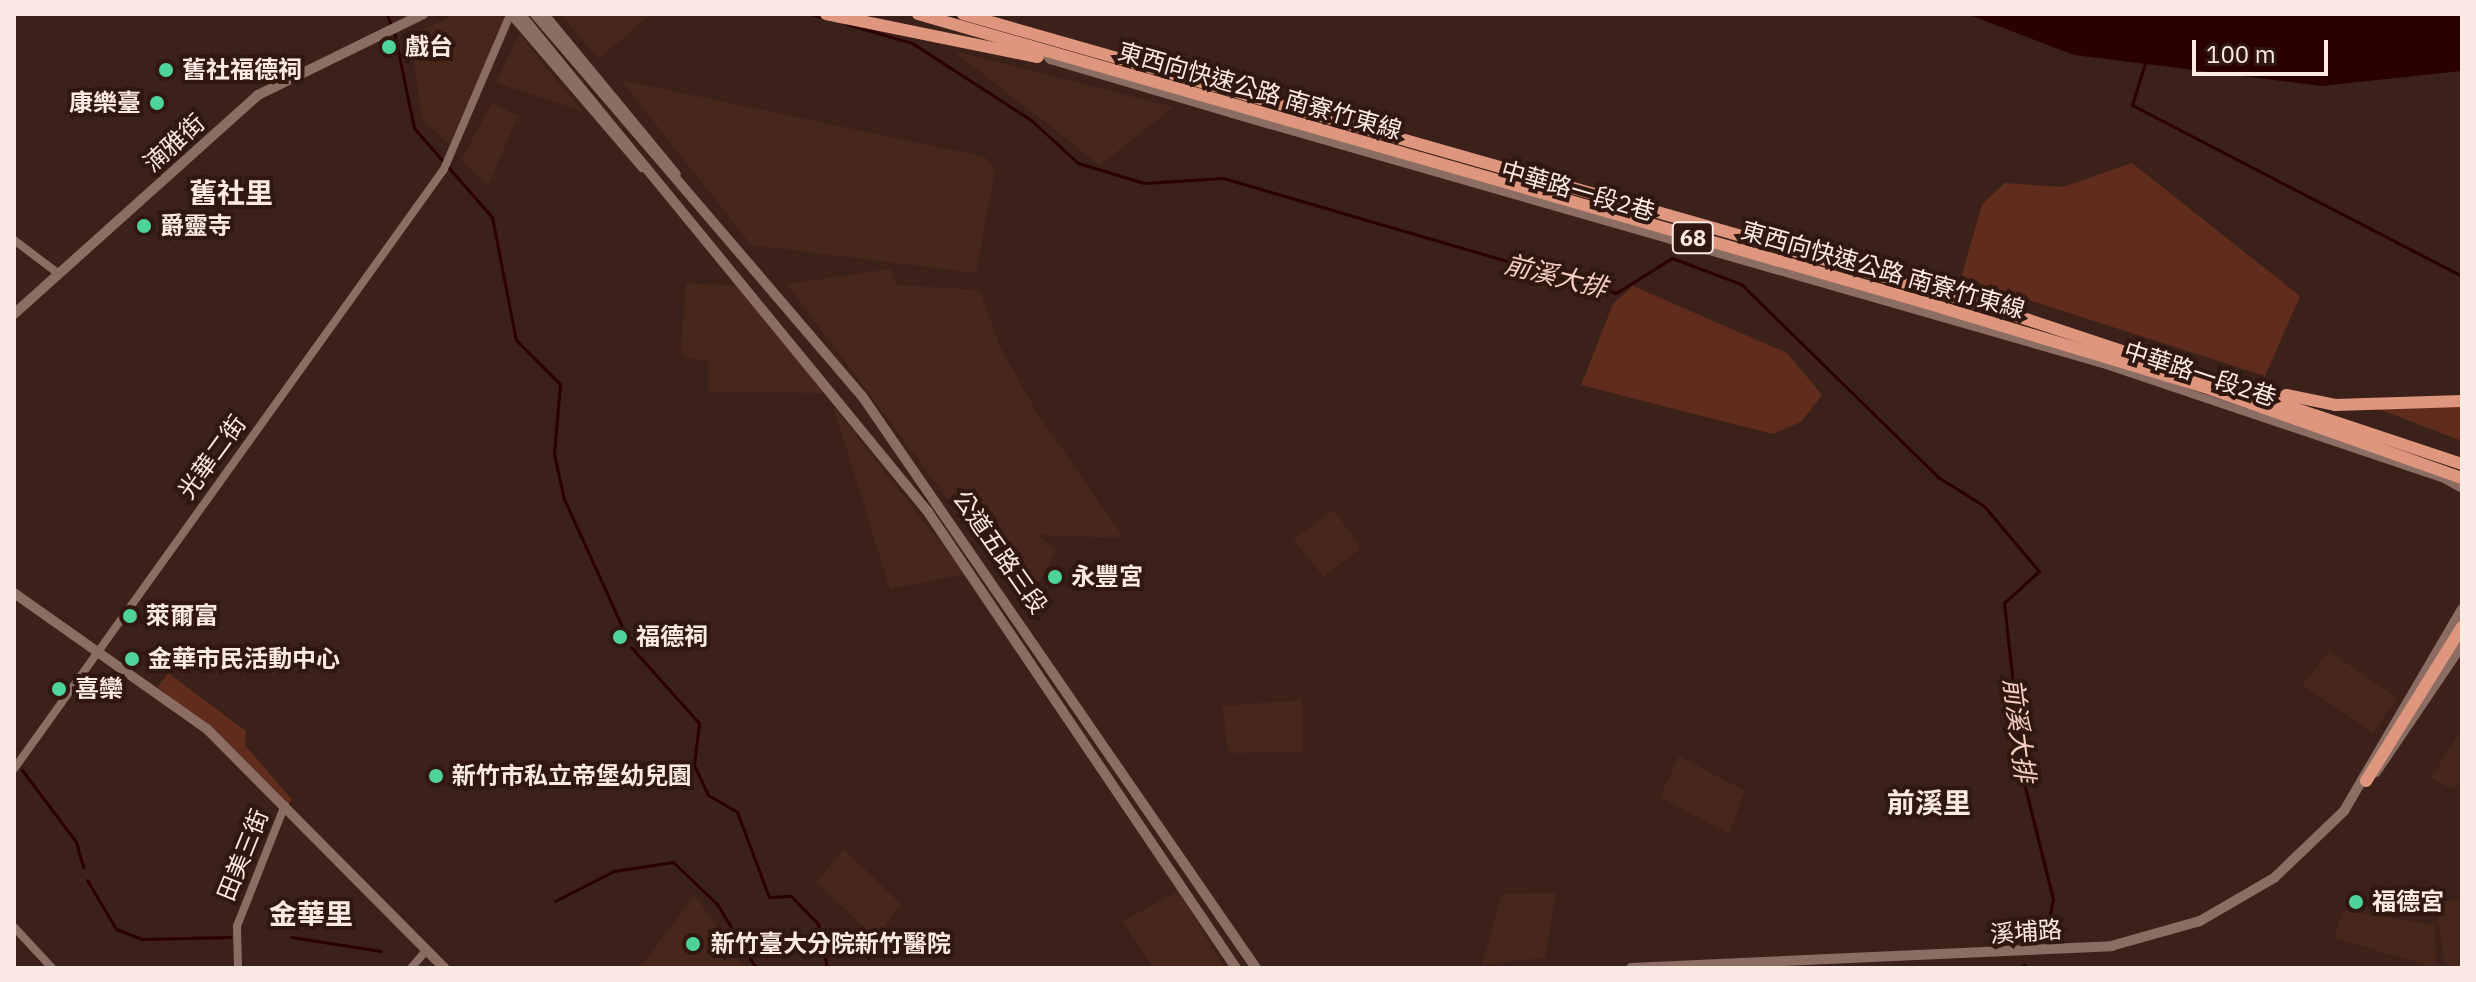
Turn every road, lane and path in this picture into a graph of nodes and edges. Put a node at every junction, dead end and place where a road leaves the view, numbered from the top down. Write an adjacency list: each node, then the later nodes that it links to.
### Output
1 (423, 14): 16 (street, 湳雅街)
2 (510, 14): 14 (street, 公道五路三段); 30 (street, 光華二街)
3 (520, 14): 14 (street, 公道五路三段)
4 (535, 14): 13 (street, 公道五路三段)
5 (545, 14): 13 (street, 公道五路三段)
6 (826, 14): 11 (highway)
7 (918, 14): 23 (highway, 東西向快速公路 南寮竹東線 / 68)
8 (928, 14): 10 (street, 中華路一段2巷)
9 (963, 14): 20 (highway, 東西向快速公路 南寮竹東線 / 68)
10 (1038, 47): 11 (street); 12 (street, 中華路一段2巷)
11 (1050, 60): 12 (street, 中華路一段2巷)
12 (1092, 72): 24 (street, 中華路一段2巷)
13 (682, 182): 17 (street, 公道五路三段)
14 (666, 189): 19 (street, 公道五路三段)
15 (14, 240): 16 (street)
16 (59, 274): 18 (street, 湳雅街)
17 (791, 312): 19 (street); 41 (street, 公道五路三段)
18 (14, 314)
19 (778, 322): 40 (street, 公道五路三段)
20 (2219, 379): 21 (highway); 22 (highway, 東西向快速公路 南寮竹東線 / 68)
21 (2462, 401)
22 (2462, 464)
23 (2462, 478)
24 (2446, 479): 25 (street)
25 (2462, 487)
26 (14, 593): 30 (street)
27 (2462, 609): 32 (street, 溪埔路)
28 (2462, 627): 32 (highway)
29 (2462, 645): 32 (street, 溪埔路)
30 (96, 653): 31 (street, 光華二街); 33 (street)
31 (14, 769)
32 (2366, 781): 42 (street, 溪埔路)
33 (285, 805): 35 (street); 37 (street, 田美三街)
34 (14, 927): 36 (street)
35 (426, 951): 38 (street); 39 (street)
36 (52, 968)
37 (238, 968)
38 (411, 968)
39 (444, 968)
40 (1236, 968)
41 (1256, 968)
42 (1631, 968)

